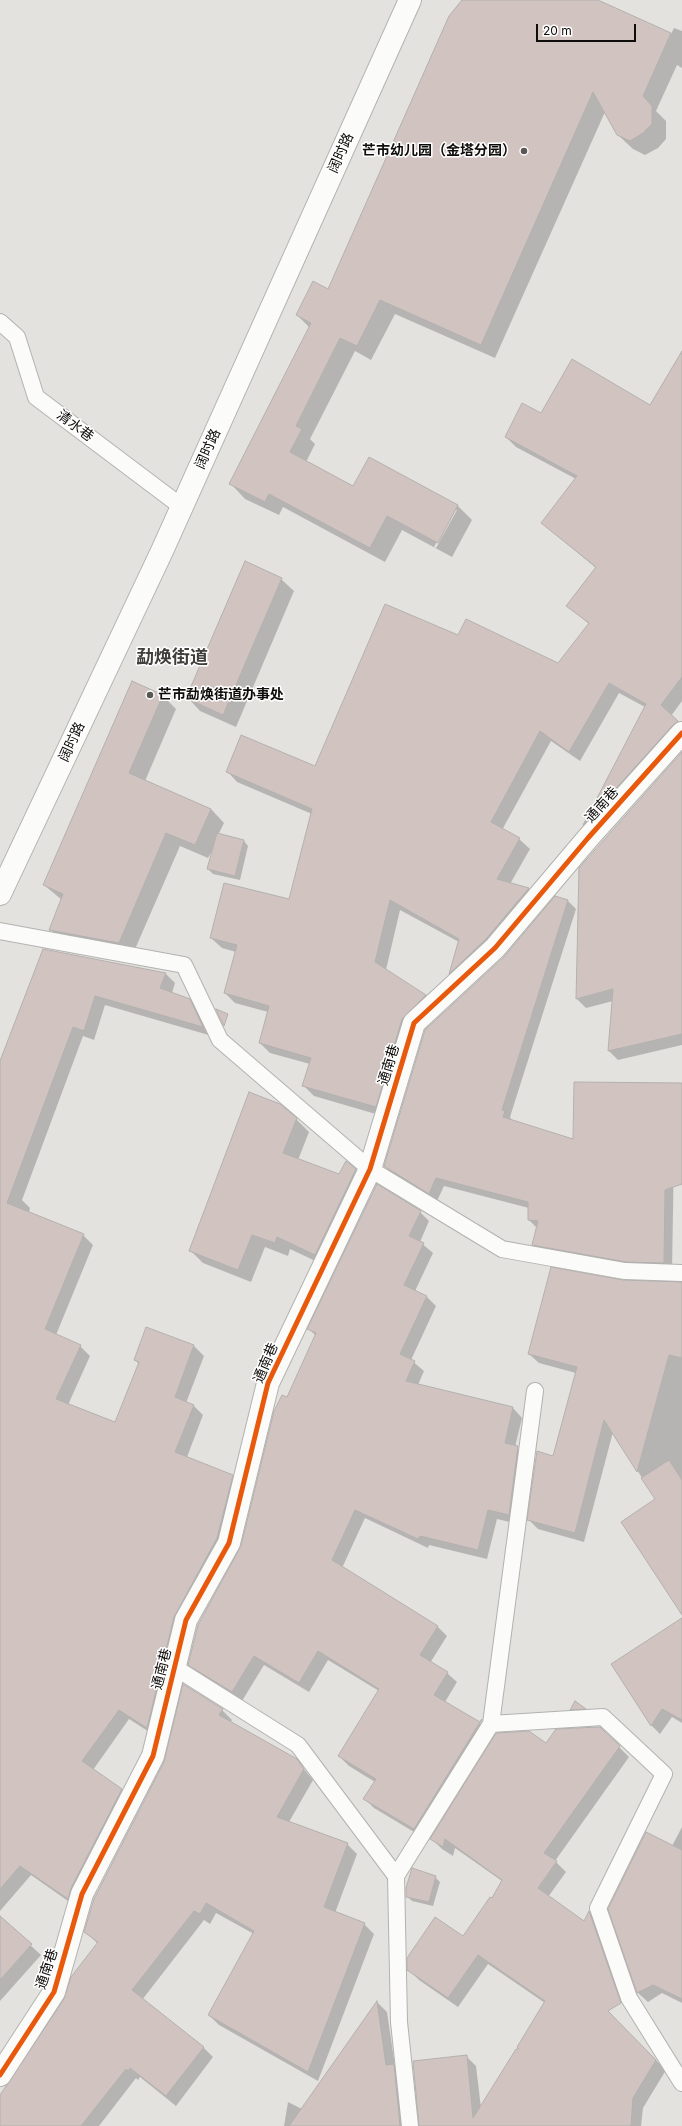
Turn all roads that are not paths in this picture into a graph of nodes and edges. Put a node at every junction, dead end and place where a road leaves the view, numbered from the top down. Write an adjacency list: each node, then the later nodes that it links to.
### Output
1 (410, 0): 3 (street, 阔时路)
2 (0, 322): 3 (lane, 清水巷)
3 (182, 507): 5 (street, 阔时路)
4 (682, 733): 7 (street, 通南巷)
5 (0, 894)
6 (0, 931): 7 (lane)
7 (370, 1169): 8 (lane); 10 (street, 通南巷)
8 (682, 1273)
9 (535, 1391): 11 (lane)
10 (174, 1667): 12 (lane); 13 (street, 通南巷)
11 (491, 1724): 12 (lane); 14 (lane)
12 (396, 1876): 15 (lane)
13 (0, 2075)
14 (682, 2083)
15 (410, 2126)

